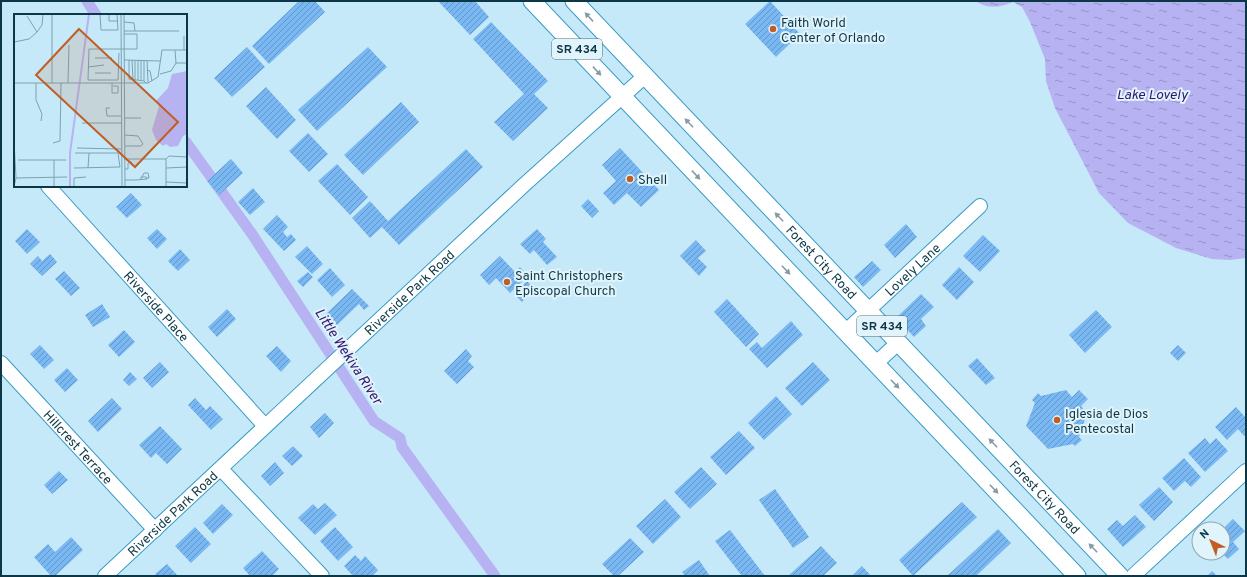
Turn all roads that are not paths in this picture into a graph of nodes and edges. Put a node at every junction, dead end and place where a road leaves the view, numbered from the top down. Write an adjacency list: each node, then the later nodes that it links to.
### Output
1 (532, 1): 4 (main road, SR 434, one-way to 4)
2 (574, 1): 3 (main road, Forest City Road / SR 434, one-way to 2)
3 (645, 76): 4 (street, Riverside Park Road); 7 (main road, Forest City Road / SR 434, one-way to 3)
4 (621, 97): 8 (main road, SR 434, one-way to 8); 12 (street, Riverside Park Road)
5 (49, 187): 12 (street, Riverside Place)
6 (980, 206): 7 (street, Lovely Lane)
7 (867, 311): 8 (street, Lovely Lane); 9 (main road, Forest City Road / SR 434)
8 (845, 332): 11 (main road, SR 434)
9 (898, 343): 11 (street); 19 (main road, Forest City Road / SR 434, one-way to 9)
10 (1, 363): 15 (street, Hillcrest Terrace)
11 (875, 364): 18 (main road, SR 434, one-way to 18)
12 (265, 426): 13 (street, Riverside Park Road)
13 (221, 469): 15 (street, Riverside Park Road); 17 (street)
14 (1246, 471): 20 (street)
15 (155, 530): 16 (street, Riverside Park Road)
16 (105, 576)
17 (322, 576)
18 (1077, 576)
19 (1120, 576)
20 (1133, 576)

